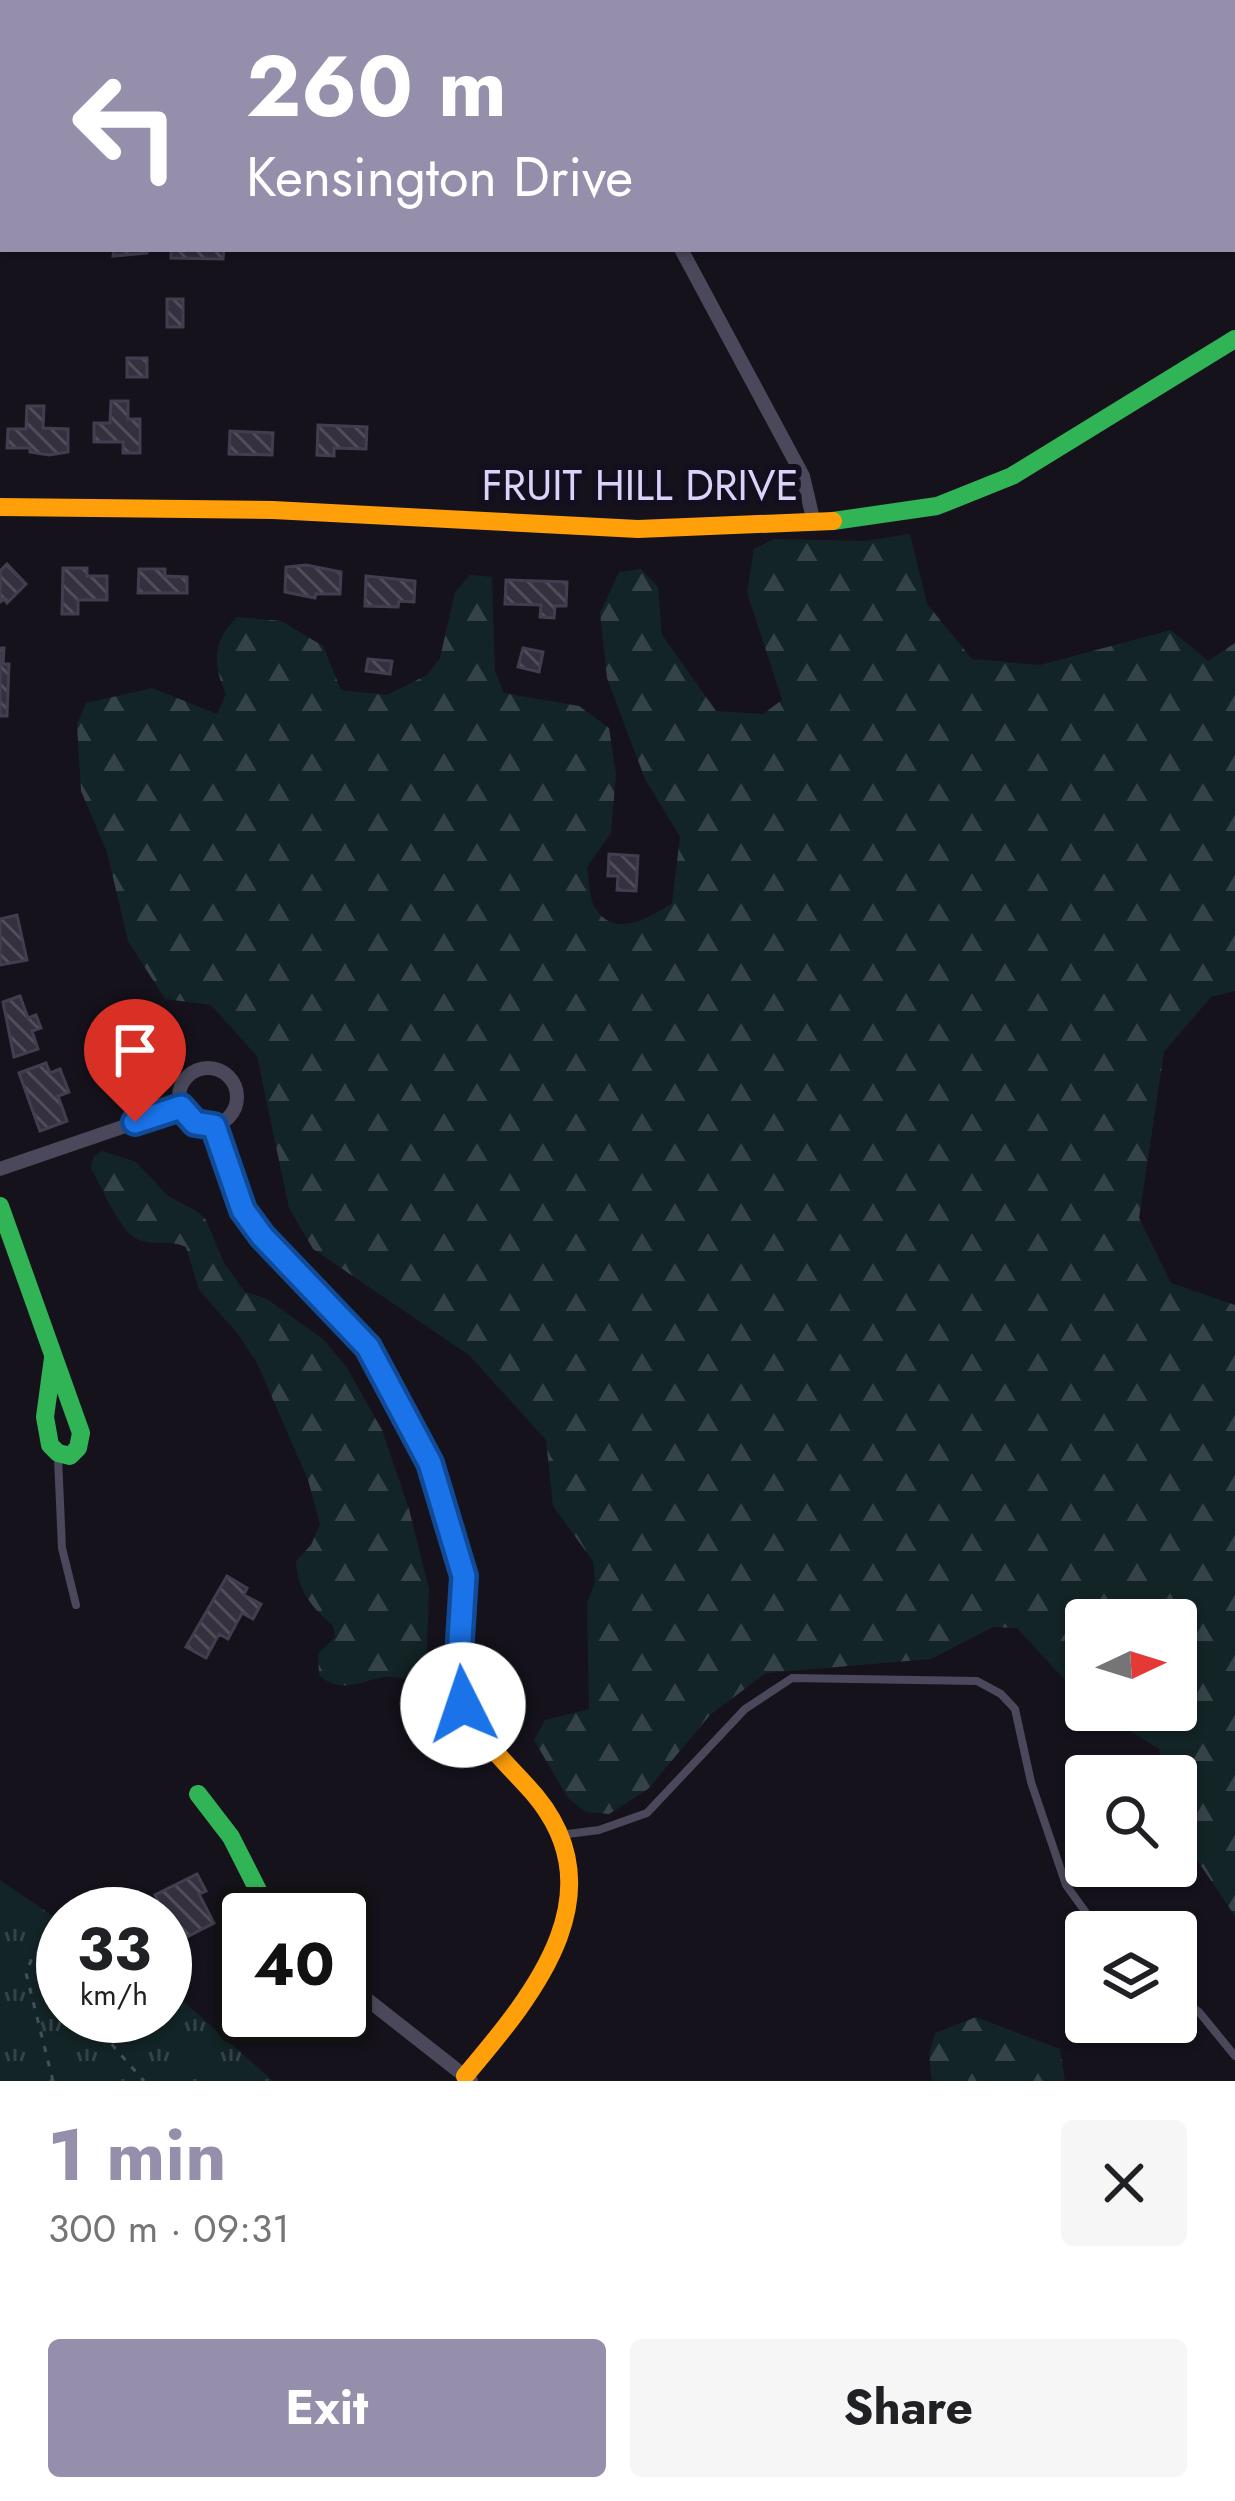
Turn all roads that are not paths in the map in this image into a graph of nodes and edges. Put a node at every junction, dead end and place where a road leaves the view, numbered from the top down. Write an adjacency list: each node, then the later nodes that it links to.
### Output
1 (683, 252): 4 (street)
2 (1235, 339): 4 (street, FRUIT HILL DRIVE)
3 (0, 507): 4 (street, FRUIT HILL DRIVE)
4 (814, 523)
5 (181, 1107): 6 (street); 6 (street); 7 (street)
6 (214, 1126): 13 (street)
7 (0, 1169)
8 (0, 1206): 9 (street)
9 (53, 1358): 10 (street); 10 (street)
10 (58, 1456): 11 (lane)
11 (76, 1605)
12 (198, 1794): 14 (street)
13 (558, 1835): 15 (lane); 19 (street)
14 (256, 1887)
15 (1085, 1911)
16 (372, 2003): 19 (street)
17 (1197, 2011): 18 (lane)
18 (1235, 2056)
19 (468, 2079)

